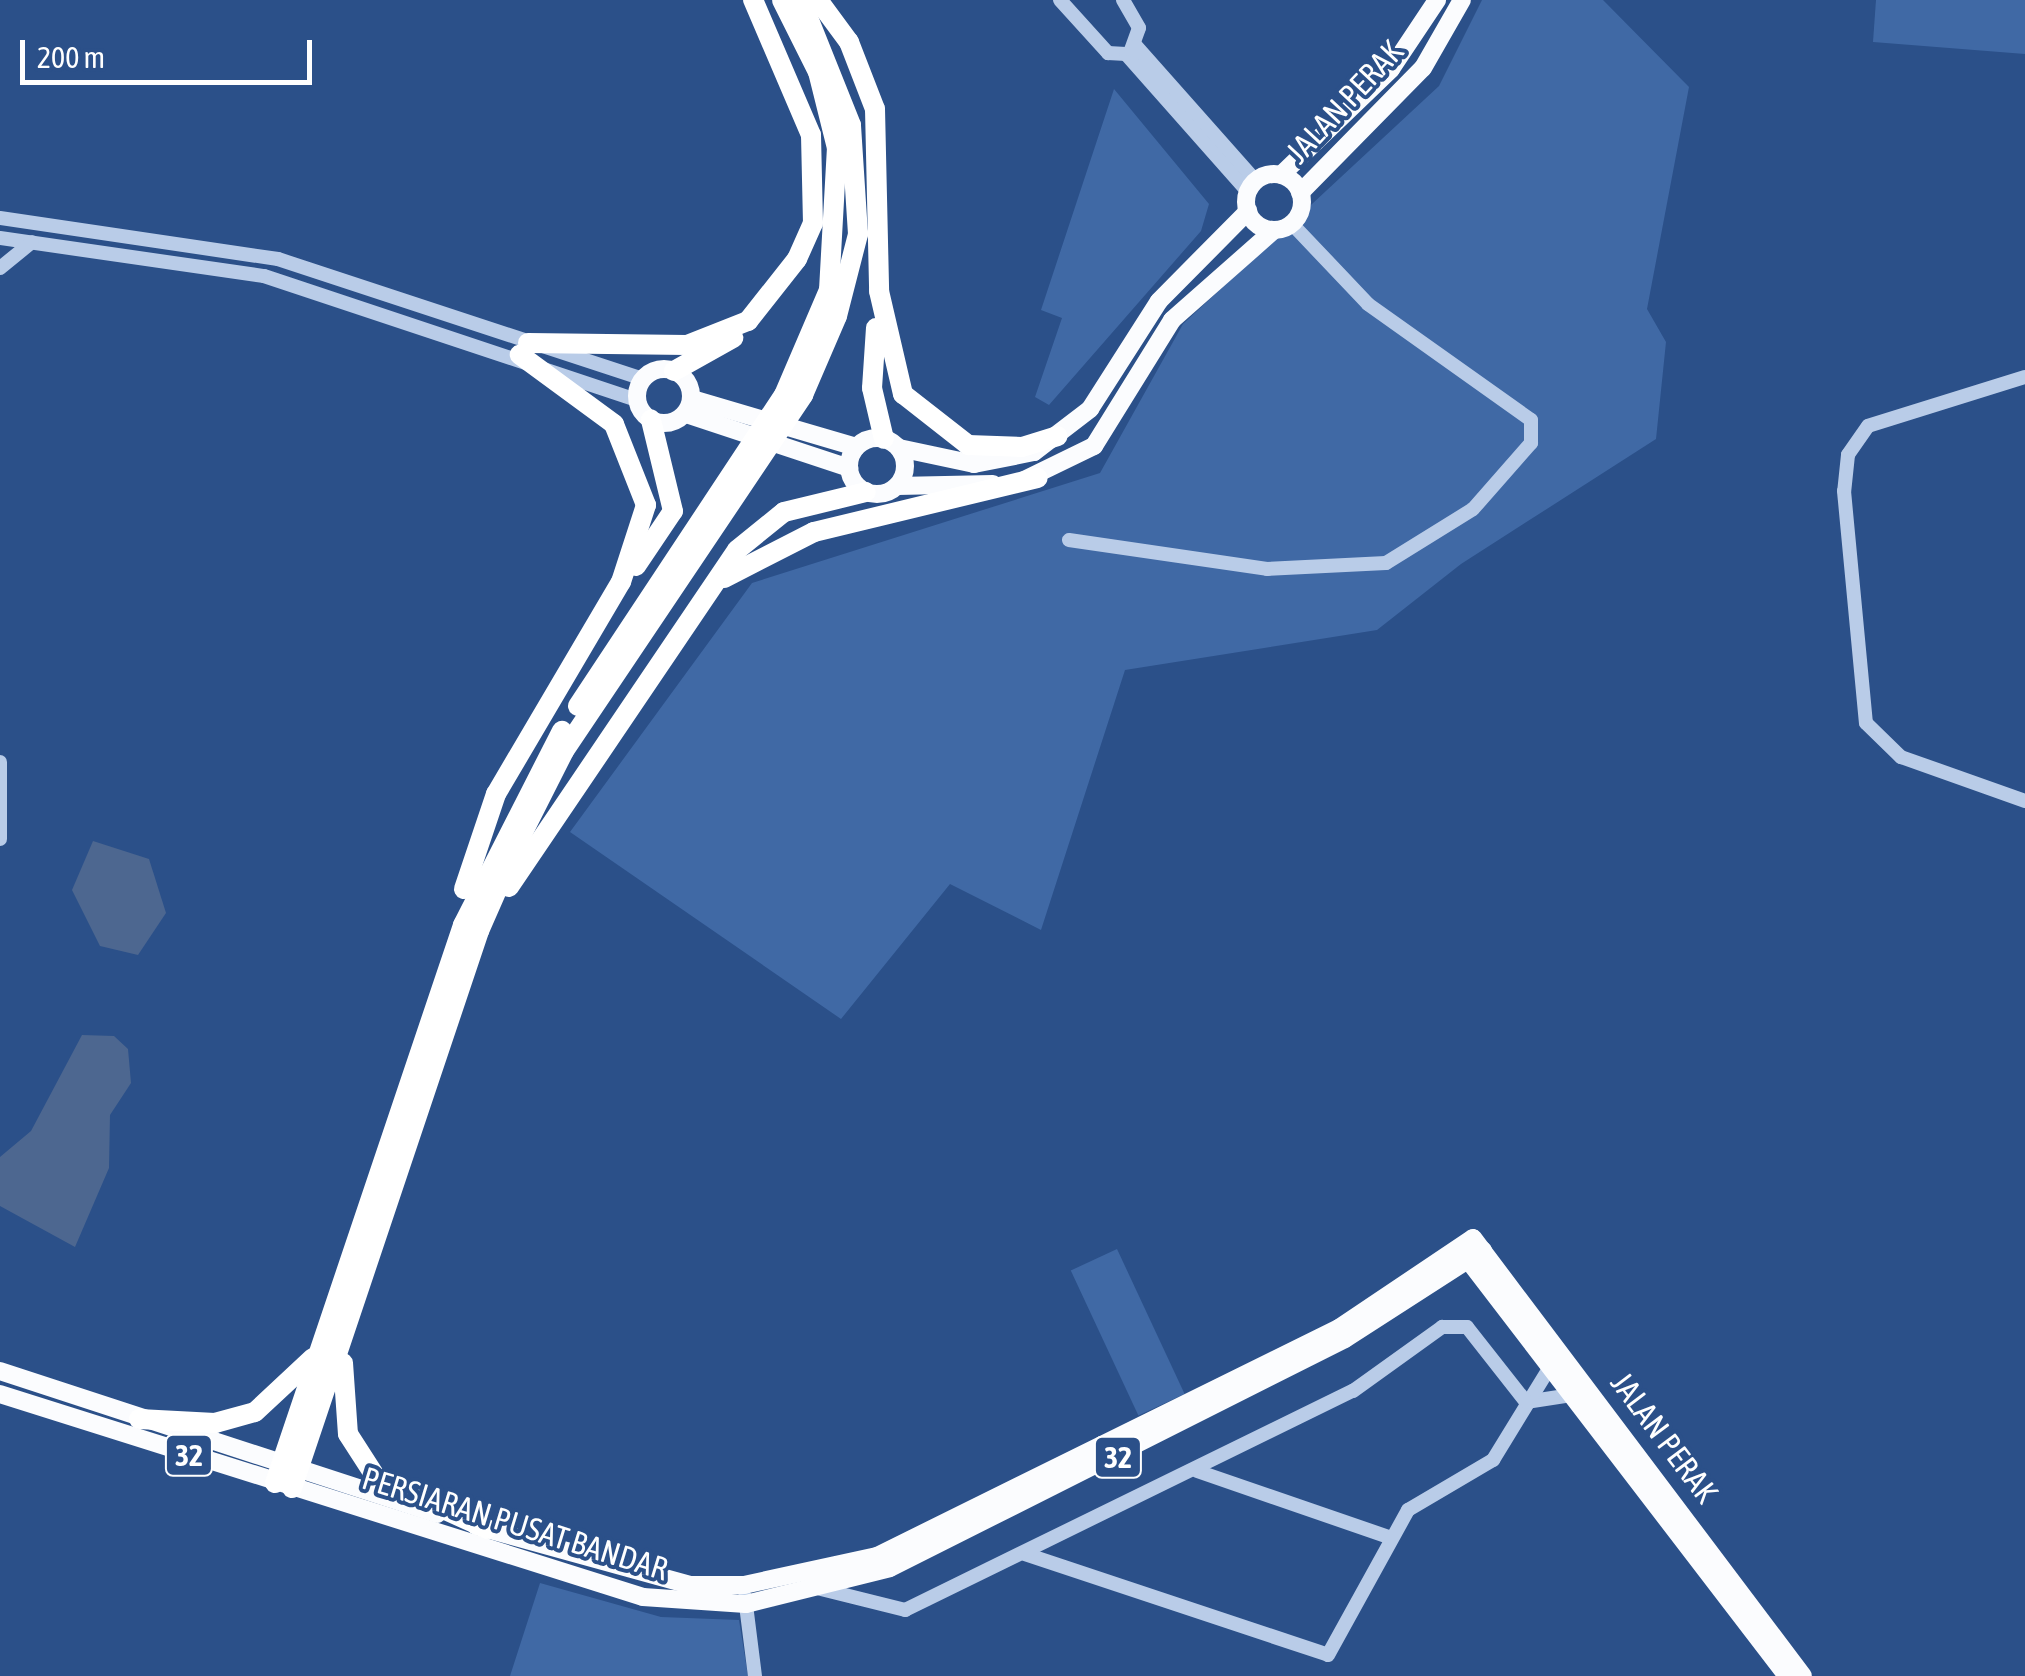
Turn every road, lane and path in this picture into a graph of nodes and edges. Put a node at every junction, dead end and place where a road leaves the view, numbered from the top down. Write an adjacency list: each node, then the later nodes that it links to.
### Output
1 (753, 0): 19 (highway)
2 (782, 0): 42 (highway)
3 (801, 0): 41 (highway)
4 (818, 0): 18 (highway)
5 (1060, 0): 9 (street)
6 (1123, 0): 9 (street)
7 (1437, 0): 10 (main road, JALAN PERAK)
8 (1462, 0): 11 (main road, JALAN PERAK)
9 (1131, 50): 12 (street)
10 (1281, 175): 11 (main road); 12 (main road)
11 (1300, 192): 14 (main road)
12 (1251, 195): 14 (main road); 27 (main road)
13 (0, 220): 20 (street)
14 (1283, 227): 32 (main road); 35 (street)
15 (0, 238): 16 (street)
16 (33, 241): 17 (street); 20 (street)
17 (0, 268)
18 (879, 292): 27 (highway); 28 (highway)
19 (748, 321): 20 (highway); 21 (highway)
20 (524, 349): 23 (street); 24 (street); 36 (highway)
21 (674, 371): 23 (main road); 25 (main road)
22 (2025, 378): 39 (street)
23 (643, 379): 24 (main road)
24 (637, 400): 26 (main road)
25 (689, 406): 26 (main road); 29 (main road)
26 (651, 420): 36 (highway)
27 (1056, 436): 28 (main road)
28 (891, 444): 30 (main road); 33 (main road)
29 (806, 445): 30 (main road); 31 (main road)
30 (856, 447): 31 (main road)
31 (849, 468): 34 (main road)
32 (1038, 478): 33 (main road); 37 (highway)
33 (897, 486): 34 (main road)
34 (866, 492): 37 (highway)
35 (1069, 540)
36 (621, 582): 42 (highway)
37 (712, 586): 41 (highway)
38 (0, 762): 40 (street)
39 (2025, 802)
40 (0, 840)
41 (479, 931): 44 (highway)
42 (423, 1030): 44 (highway)
43 (1471, 1249): 45 (main road, JALAN PERAK); 47 (main road, JALAN PERAK); 57 (main road, PERSIARAN PUSAT BANDAR / 32); 58 (main road, PERSIARAN PUSAT BANDAR / 32)
44 (339, 1328): 51 (highway); 53 (highway); 54 (highway)
45 (1550, 1367): 49 (main road, JALAN PERAK); 50 (street)
46 (0, 1370): 51 (main road, PERSIARAN PUSAT BANDAR / 32)
47 (1579, 1375): 49 (main road); 61 (main road, JALAN PERAK)
48 (0, 1394): 53 (main road, PERSIARAN PUSAT BANDAR / 32)
49 (1575, 1400): 50 (street); 60 (main road, JALAN PERAK)
50 (1526, 1402): 52 (street); 55 (street)
51 (139, 1419): 53 (main road, PERSIARAN PUSAT BANDAR / 32)
52 (1196, 1470): 55 (street); 56 (street)
53 (287, 1477): 54 (main road, PERSIARAN PUSAT BANDAR / 32); 58 (main road, PERSIARAN PUSAT BANDAR / 32)
54 (487, 1529): 58 (main road, PERSIARAN PUSAT BANDAR / 32)
55 (1389, 1537): 56 (street)
56 (1025, 1554): 57 (street)
57 (821, 1588): 58 (main road, PERSIARAN PUSAT BANDAR / 32)
58 (745, 1595): 59 (street)
59 (755, 1676)
60 (1787, 1676)
61 (1803, 1676)

